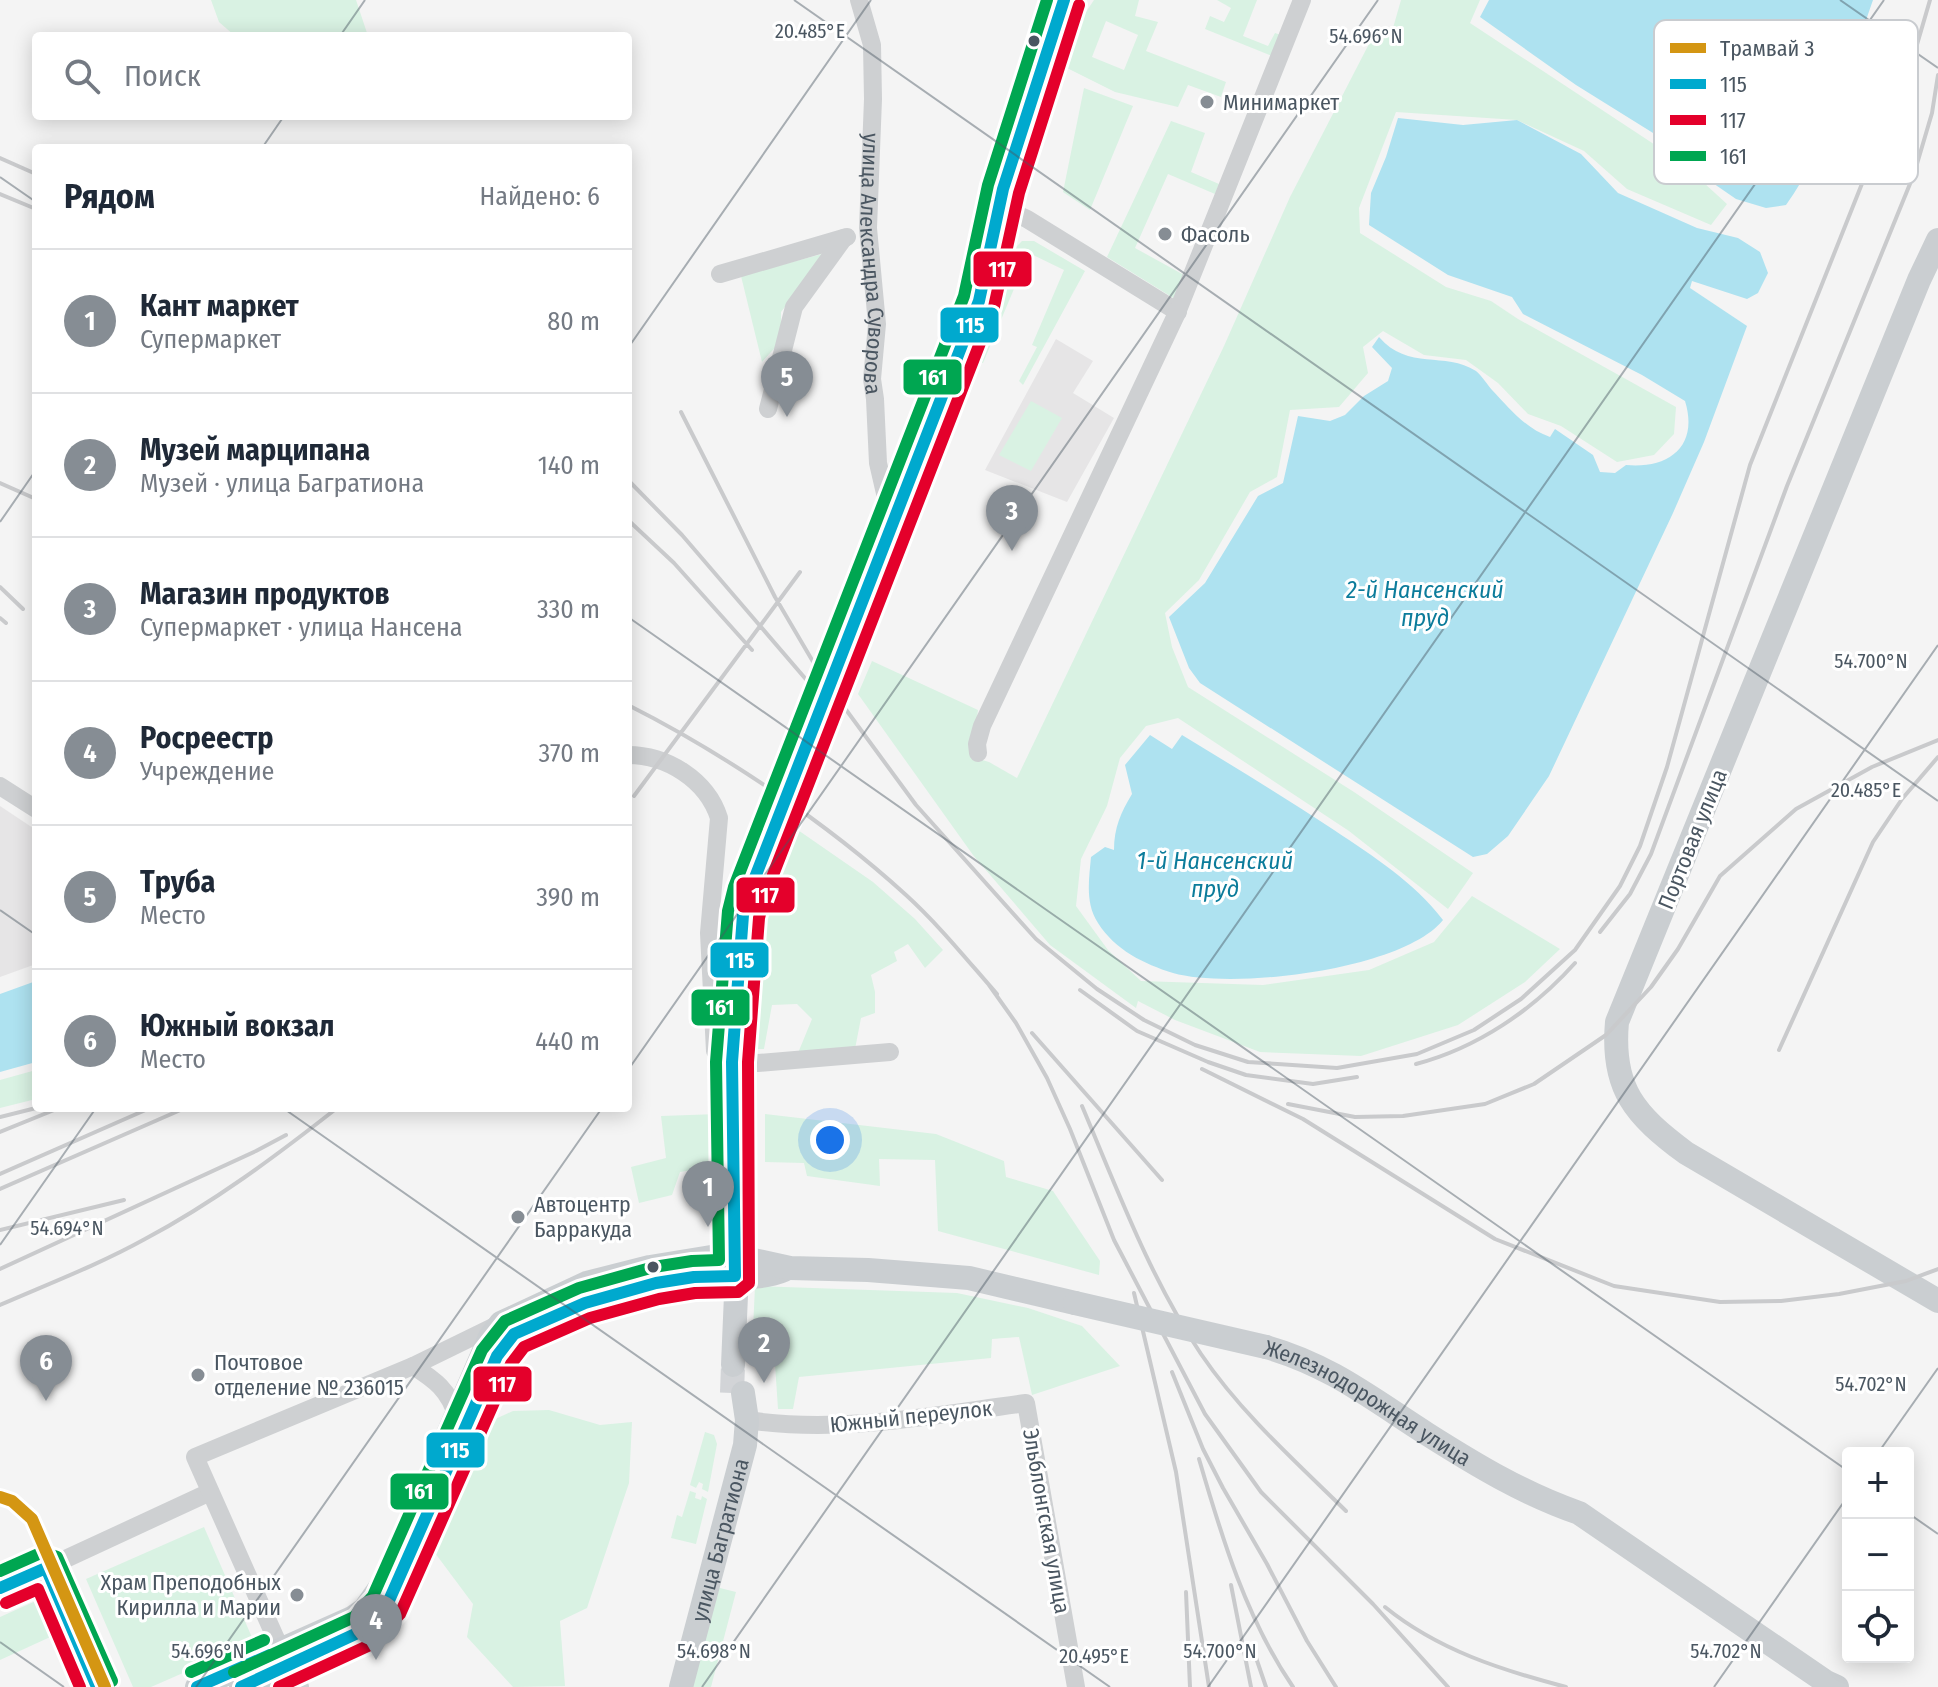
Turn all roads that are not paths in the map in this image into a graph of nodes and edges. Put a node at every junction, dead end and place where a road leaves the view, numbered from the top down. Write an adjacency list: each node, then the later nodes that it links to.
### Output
1 (859, 0): 5 (street, улица Александра Суворова)
2 (1064, 0): 4 (main road)
3 (1302, 0): 11 (street)
4 (999, 206): 11 (street); 15 (main road)
5 (868, 228): 6 (street); 15 (street, улица Александра Суворова)
6 (844, 238): 8 (street); 9 (street)
7 (1938, 240): 23 (main road, Портовая улица)
8 (826, 265): 10 (street); 13 (street)
9 (720, 274)
10 (826, 285)
11 (1178, 312): 16 (street)
12 (756, 380): 13 (street)
13 (776, 380): 14 (street)
14 (768, 409)
15 (893, 528): 21 (main road, bridge)
16 (978, 753)
17 (632, 755): 21 (street)
18 (0, 786): 19 (street)
19 (32, 806)
20 (890, 1052): 21 (street)
21 (727, 1061): 22 (main road)
22 (735, 1266): 24 (main road, Железнодорожная улица); 25 (main road); 40 (main road, Железнодорожная улица, bridge)
23 (1938, 1301)
24 (508, 1328): 26 (street, Железнодорожная улица); 28 (main road); 33 (main road)
25 (739, 1365)
26 (413, 1366): 28 (street); 30 (street, Железнодорожная улица)
27 (1026, 1403): 29 (street, Южный переулок); 39 (street, Эльблонгская улица)
28 (457, 1417): 33 (main road)
29 (747, 1420): 37 (main road, улица Багратиона); 38 (main road, улица Багратиона)
30 (210, 1492): 31 (street); 33 (street)
31 (46, 1568): 32 (main road); 34 (main road)
32 (0, 1588)
33 (290, 1668): 35 (main road); 36 (main road)
34 (97, 1687)
35 (197, 1687)
36 (241, 1687)
37 (671, 1687)
38 (681, 1687)
39 (1076, 1687)
40 (1837, 1687)

